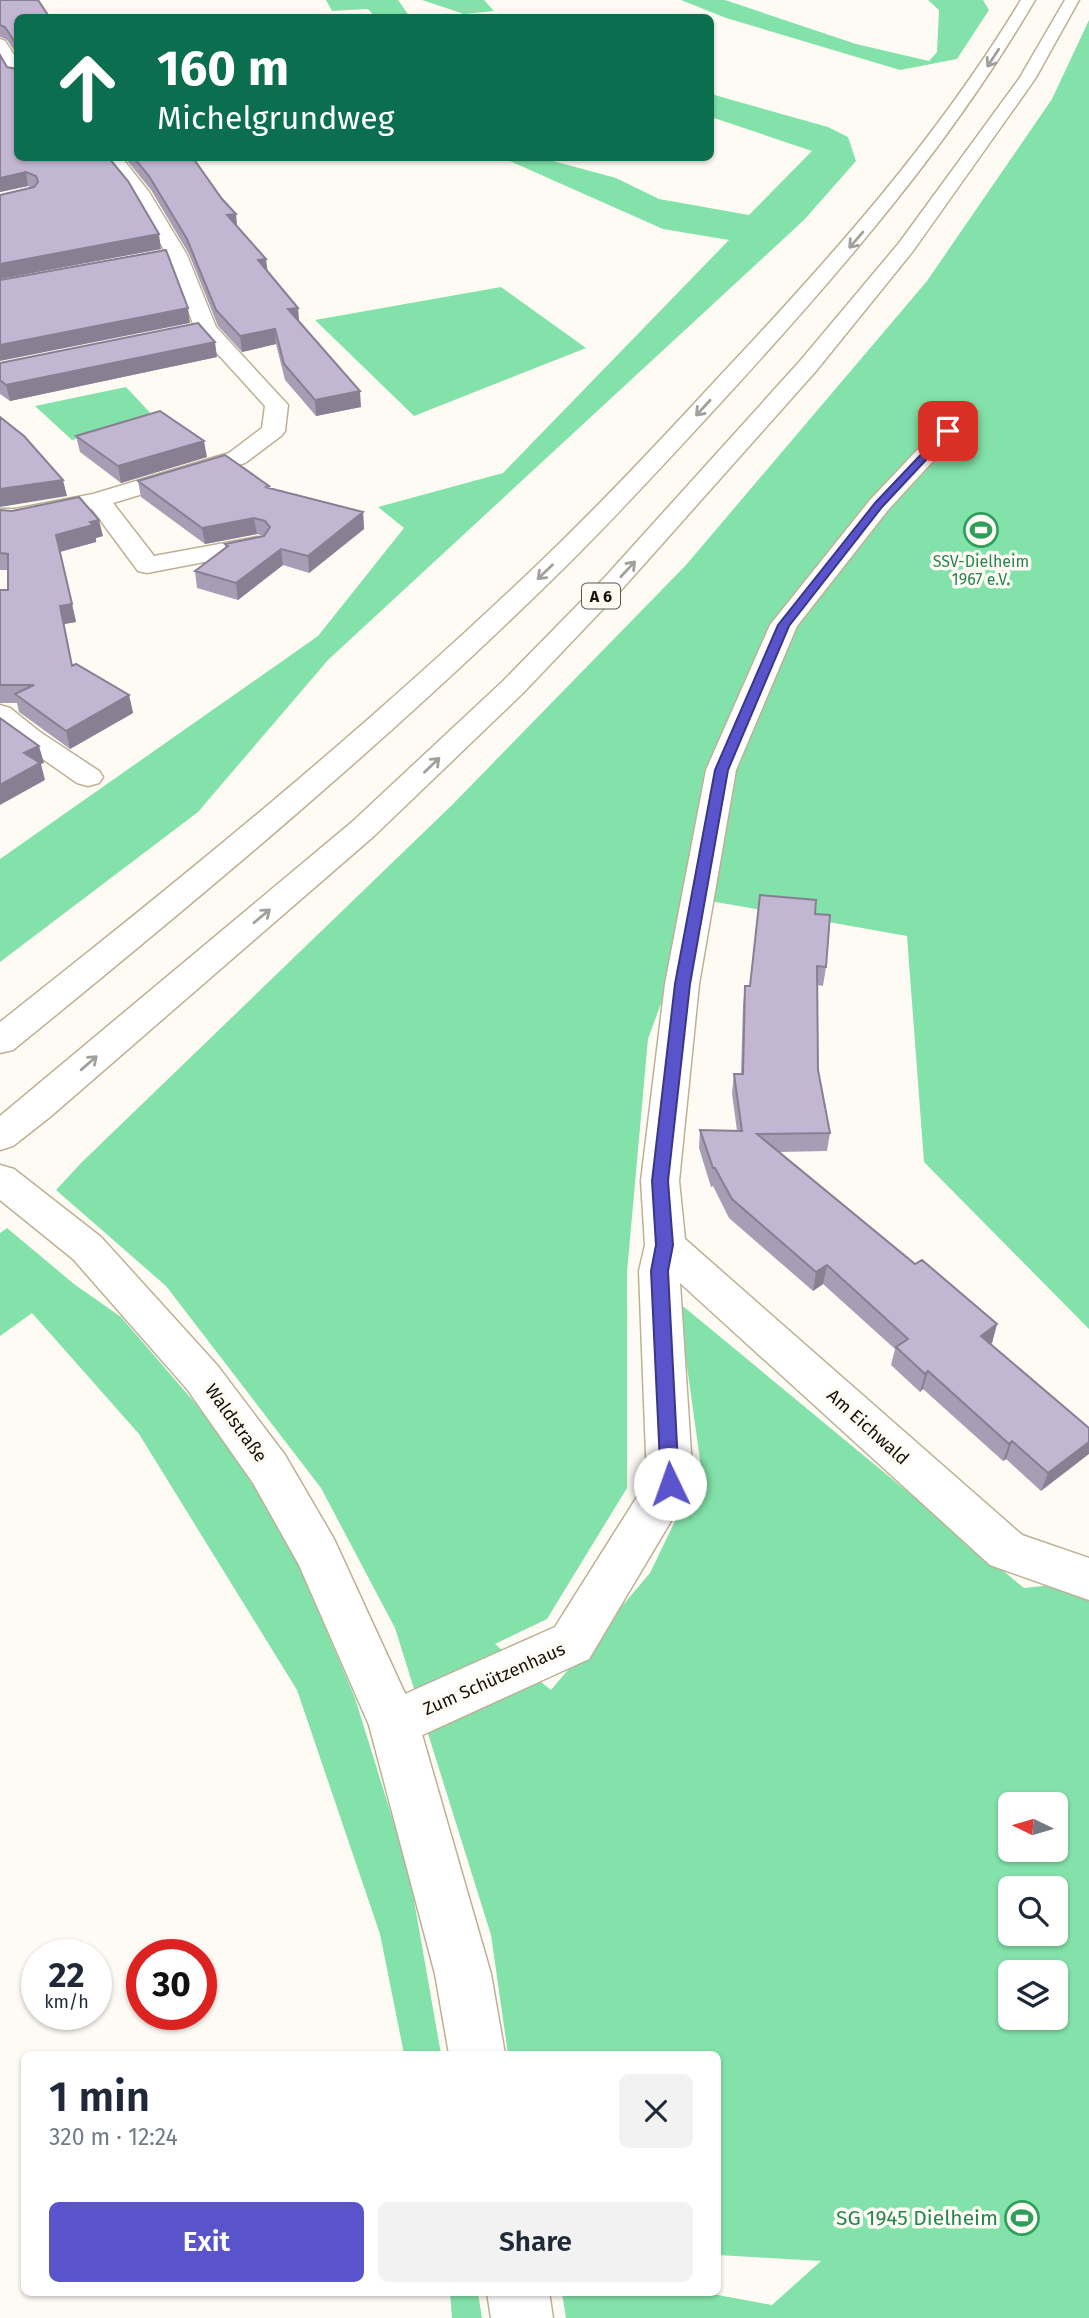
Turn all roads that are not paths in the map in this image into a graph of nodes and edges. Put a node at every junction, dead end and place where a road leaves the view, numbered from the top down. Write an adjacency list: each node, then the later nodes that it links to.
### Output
1 (1028, 0): 16 (main road, one-way to 16)
2 (1072, 0): 17 (main road, A 6, one-way to 2)
3 (0, 44): 4 (main road)
4 (14, 82)
5 (115, 161): 6 (main road)
6 (177, 256): 7 (main road); 8 (main road)
7 (150, 260)
8 (206, 329): 9 (main road); 11 (main road)
9 (181, 334)
10 (948, 431): 19 (main road, Zum Schützenhaus)
11 (98, 500): 12 (main road); 13 (main road)
12 (0, 517)
13 (257, 545)
14 (0, 714): 15 (main road)
15 (88, 776)
16 (0, 1041)
17 (0, 1136)
18 (0, 1178): 21 (main road, Waldstraße)
19 (665, 1245): 20 (main road, Am Eichwald); 21 (main road, Zum Schützenhaus)
20 (1089, 1579)
21 (394, 1724): 22 (main road, Waldstraße)
22 (476, 2051)
23 (519, 2296): 24 (main road)
24 (522, 2318)

